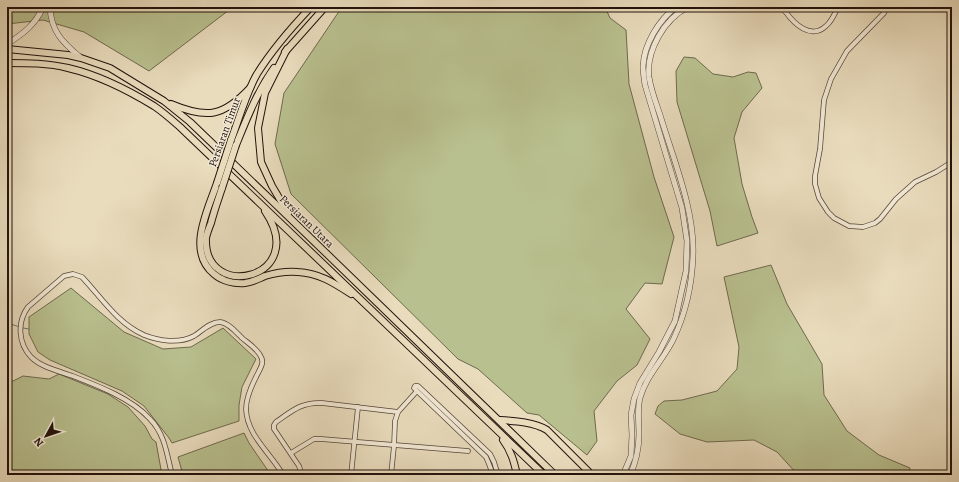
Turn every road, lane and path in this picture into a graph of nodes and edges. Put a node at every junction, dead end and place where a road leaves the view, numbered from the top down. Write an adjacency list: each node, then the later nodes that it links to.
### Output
1 (43, 7): 10 (street)
2 (50, 7): 13 (street)
3 (311, 7): 15 (main road, Persiaran Timur)
4 (325, 7): 12 (main road, Persiaran Timur)
5 (676, 7): 43 (street)
6 (688, 7): 44 (street)
7 (838, 7): 9 (street)
8 (887, 7): 17 (street)
9 (784, 8)
10 (7, 44)
11 (7, 49): 13 (main road, Persiaran Utara)
12 (287, 49): 18 (main road, Persiaran Timur, bridge); 20 (main road)
13 (81, 58): 16 (main road, Persiaran Utara)
14 (7, 63): 19 (main road, Persiaran Utara)
15 (251, 86): 16 (main road); 18 (main road, Persiaran Timur, bridge)
16 (164, 101): 20 (main road, Persiaran Utara)
17 (952, 162)
18 (219, 185): 21 (main road, Persiaran Timur)
19 (258, 201): 21 (main road); 22 (main road, Persiaran Utara)
20 (294, 222): 26 (main road, Persiaran Utara)
21 (220, 274): 22 (main road)
22 (361, 300): 27 (main road, Persiaran Utara)
23 (417, 392): 25 (street); 37 (street); 38 (street)
24 (358, 407): 25 (street); 28 (street); 31 (street)
25 (398, 412): 29 (street)
26 (499, 420): 41 (main road, Persiaran Utara); 42 (main road)
27 (495, 428): 39 (main road); 40 (main road, Persiaran Utara)
28 (355, 441): 29 (street); 31 (street); 35 (street)
29 (394, 446): 30 (street); 36 (street)
30 (468, 451)
31 (291, 453): 34 (street)
32 (172, 475): 33 (street)
33 (283, 475)
34 (302, 475)
35 (351, 475)
36 (391, 475)
37 (493, 475)
38 (498, 475)
39 (517, 475)
40 (544, 475)
41 (555, 475)
42 (592, 475)
43 (623, 475)
44 (630, 475)

